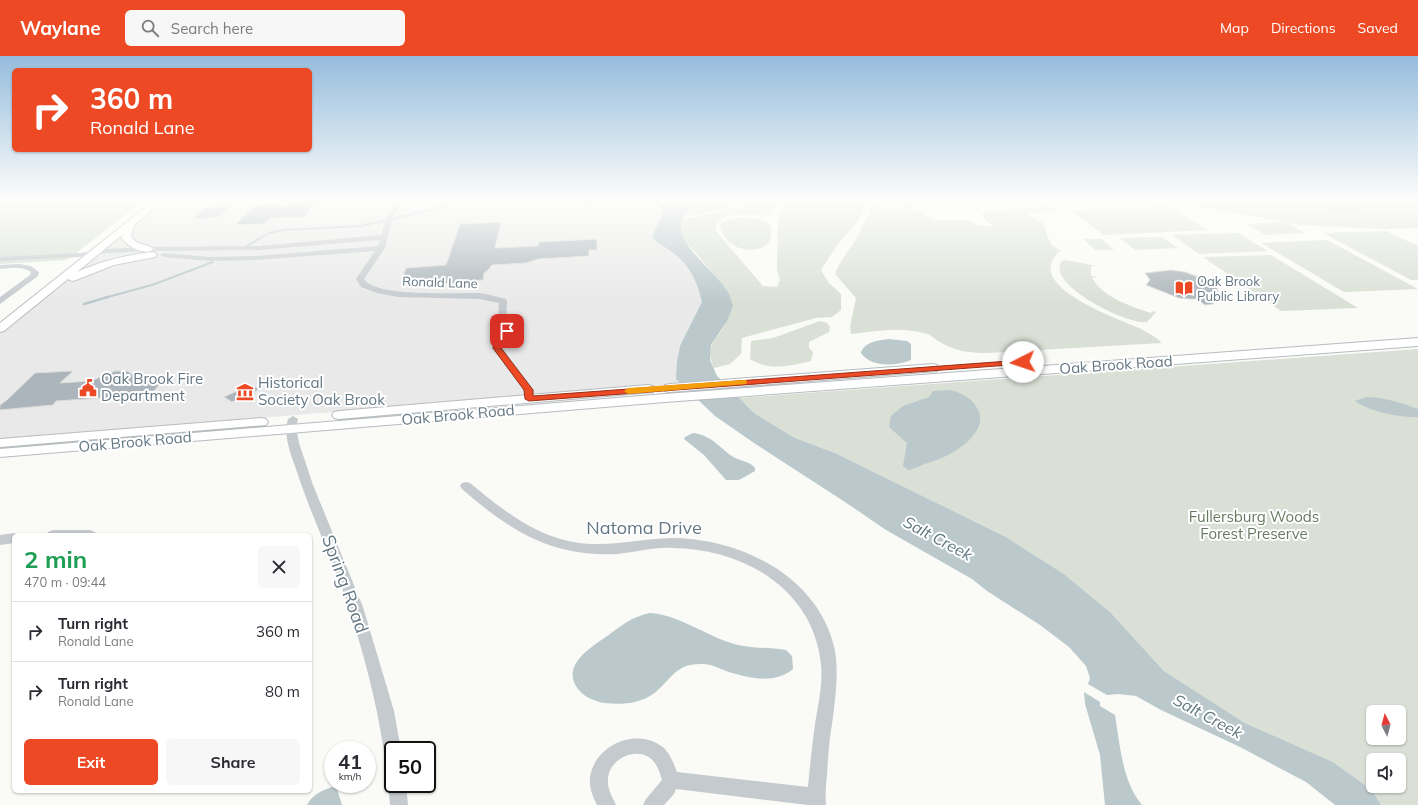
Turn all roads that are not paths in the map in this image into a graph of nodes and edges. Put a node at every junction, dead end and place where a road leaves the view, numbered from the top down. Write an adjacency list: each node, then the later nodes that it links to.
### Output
1 (107, 234): 9 (main road)
2 (117, 234): 8 (main road)
3 (127, 234): 7 (main road)
4 (385, 234): 5 (street, Ronald Lane)
5 (384, 237): 6 (street, Ronald Lane); 7 (street)
6 (381, 248): 7 (street); 20 (street, Ronald Lane)
7 (150, 252): 8 (street); 12 (main road)
8 (92, 254): 9 (street); 12 (main road)
9 (80, 255): 10 (street); 15 (main road)
10 (0, 259)
11 (0, 267): 13 (street)
12 (45, 293): 16 (main road)
13 (4, 295): 14 (street)
14 (0, 302)
15 (0, 318)
16 (0, 329)
17 (1418, 334): 19 (main road, Oak Brook Road)
18 (1418, 342): 19 (main road, Oak Brook Road)
19 (661, 393): 20 (main road, Oak Brook Road); 21 (main road, Oak Brook Road)
20 (529, 399): 21 (main road, Oak Brook Road)
21 (292, 424): 22 (main road, Oak Brook Road); 23 (main road, Oak Brook Road); 27 (street, Spring Road)
22 (0, 442)
23 (0, 452)
24 (466, 486): 30 (street, Natoma Drive)
25 (12, 538): 26 (street)
26 (0, 540)
27 (391, 741)
28 (671, 780): 30 (street); 32 (street); 33 (street)
29 (398, 793): 31 (street)
30 (816, 801)
31 (400, 805)
32 (607, 805)
33 (652, 805)

